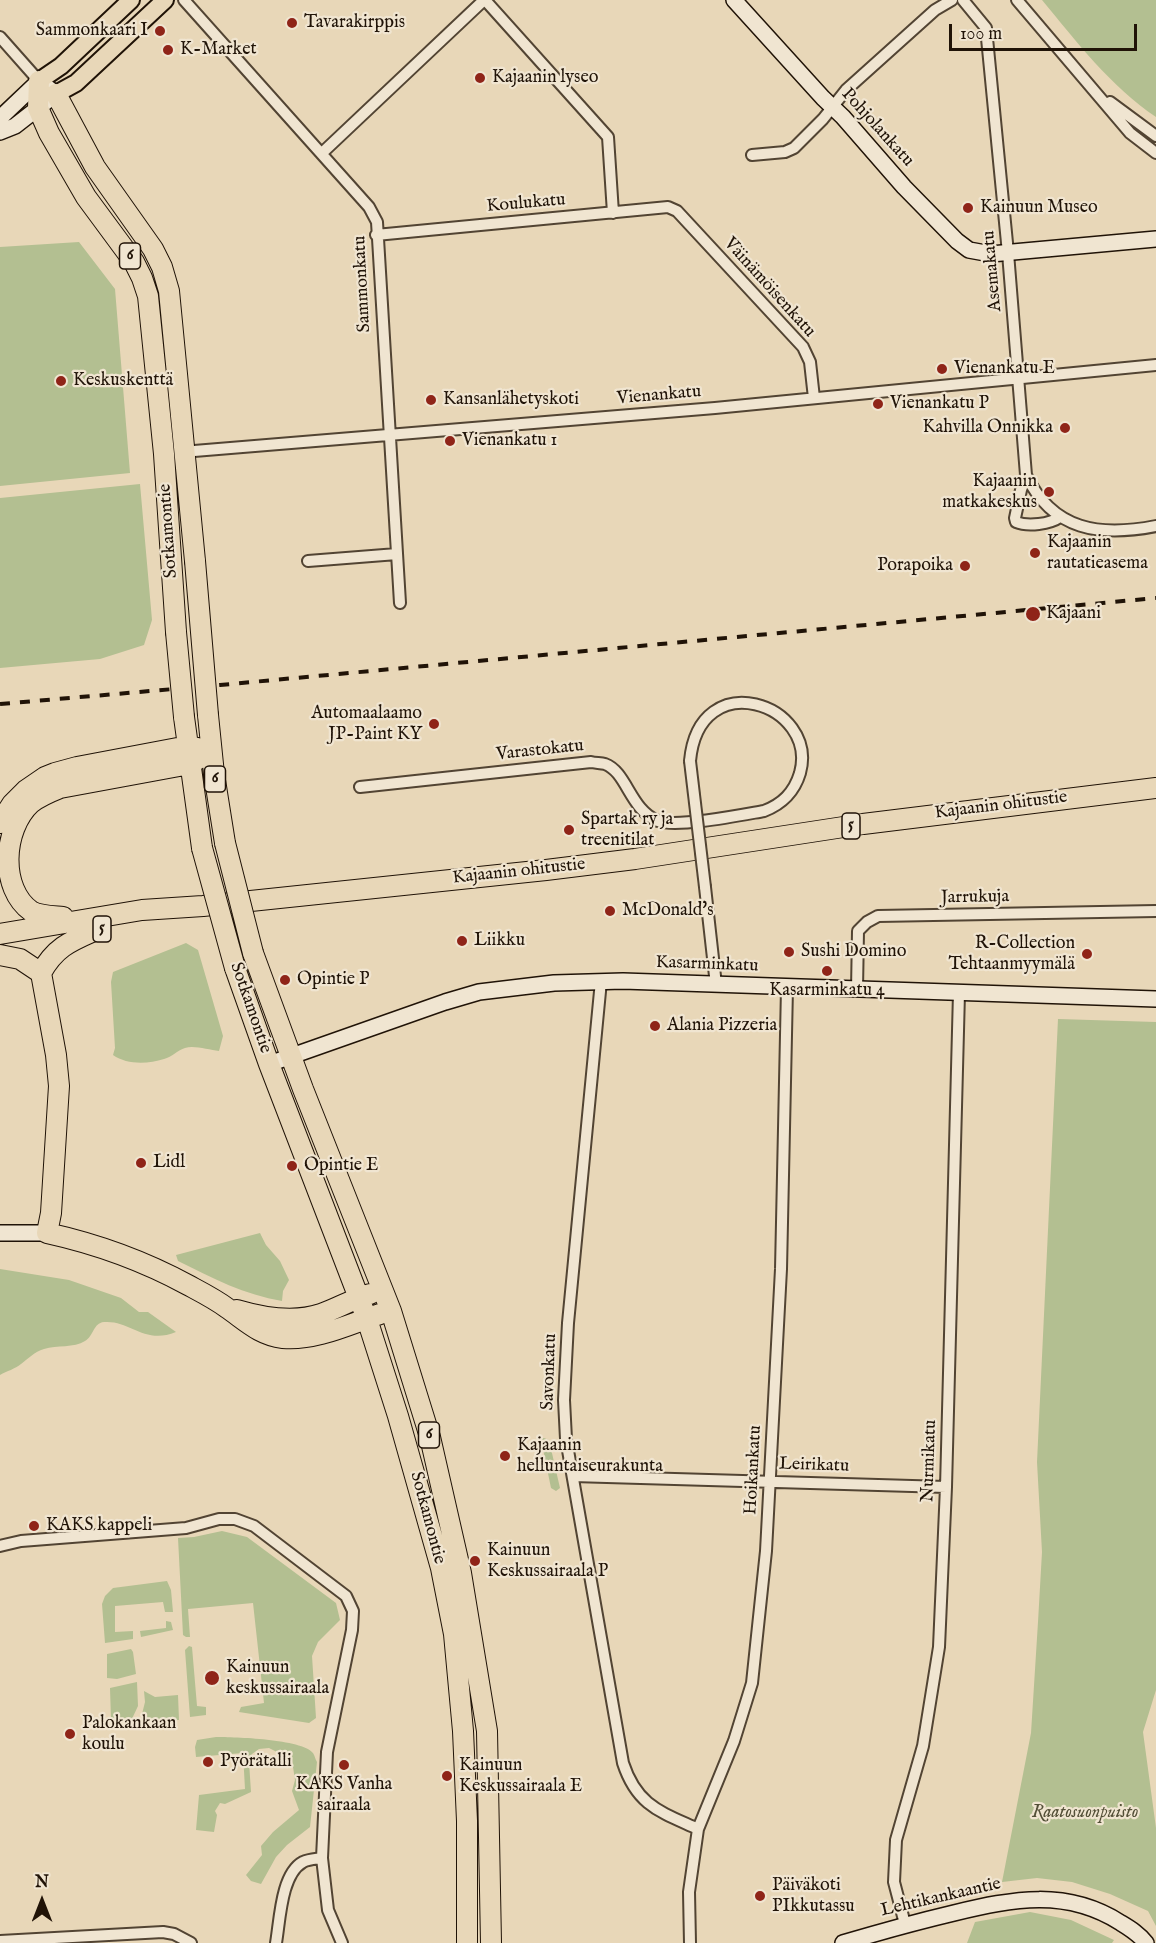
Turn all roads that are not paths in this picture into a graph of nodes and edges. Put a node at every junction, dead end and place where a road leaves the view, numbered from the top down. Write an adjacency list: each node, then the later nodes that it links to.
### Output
1 (131, 0): 10 (main road)
2 (165, 0): 12 (main road)
3 (184, 0): 18 (street, Sammonkatu)
4 (485, 0): 18 (street); 22 (street)
5 (734, 0): 13 (street, Pohjolankatu)
6 (952, 0): 13 (street)
7 (963, 0): 25 (street, Asemakatu)
8 (1017, 0): 11 (street)
9 (0, 37): 10 (street)
10 (39, 81): 12 (street); 14 (highway, Sotkamontie / 6); 15 (street)
11 (1093, 88): 17 (street); 19 (street)
12 (57, 94): 14 (street); 30 (highway, Sotkamontie / 6)
13 (833, 107): 20 (street); 25 (street, Pohjolankatu)
14 (38, 108): 16 (street); 31 (highway, Sotkamontie / 6)
15 (0, 118)
16 (0, 132)
17 (1156, 136)
18 (322, 153): 23 (street, Sammonkatu)
19 (1156, 153)
20 (752, 155)
21 (677, 211): 22 (street, Koulukatu); 28 (street, Väinämöisenkatu)
22 (613, 213): 23 (street, Koulukatu)
23 (376, 235): 29 (street, Sammonkatu)
24 (1156, 237): 25 (street, Pohjolankatu)
25 (1008, 253): 27 (street, Asemakatu)
26 (1156, 365): 27 (street, Vienankatu)
27 (1019, 378): 28 (street, Vienankatu); 32 (street, Asemakatu)
28 (814, 398): 29 (street, Vienankatu)
29 (390, 435): 30 (street, Vienankatu); 35 (street, Sammonkatu)
30 (185, 452): 31 (street, Vienankatu); 38 (highway, Sotkamontie / 6, bridge)
31 (164, 454): 39 (highway, Sotkamontie / 6, bridge)
32 (1026, 475): 33 (street); 33 (street, Asemakatu)
33 (1060, 517): 34 (street)
34 (1156, 526)
35 (397, 554): 36 (street); 37 (street, Sammonkatu)
36 (308, 561)
37 (400, 603)
38 (211, 751): 39 (highway); 55 (highway, Sotkamontie / 6, bridge)
39 (189, 755): 42 (highway); 44 (highway); 56 (highway, Sotkamontie / 6, bridge)
40 (360, 787): 50 (street, Varastokatu, bridge)
41 (1156, 788): 44 (highway, Kajaanin ohitustie / 5)
42 (0, 823)
43 (1156, 911): 52 (street, Jarrukuja)
44 (91, 924): 45 (highway, Kajaanin ohitustie / 5); 46 (highway, Kajaanin ohitustie / 5); 48 (highway)
45 (0, 934)
46 (0, 947)
47 (0, 955): 48 (highway)
48 (42, 980): 58 (highway)
49 (601, 981): 50 (street, Kasarminkatu); 55 (street, Kasarminkatu); 64 (street, Savonkatu)
50 (716, 985): 51 (street, Kasarminkatu)
51 (787, 988): 52 (street, Kasarminkatu); 65 (street, Hoikankatu)
52 (856, 990): 53 (street, Kasarminkatu)
53 (959, 993): 54 (street, Kasarminkatu); 66 (street, Nurmikatu)
54 (1156, 999)
55 (291, 1056): 56 (street, Kasarminkatu); 59 (highway, Sotkamontie / 6)
56 (269, 1064): 60 (highway, Sotkamontie / 6)
57 (0, 1233): 58 (street)
58 (46, 1233): 61 (highway)
59 (382, 1290): 60 (highway); 62 (highway, Sotkamontie / 6)
60 (359, 1297): 61 (highway); 63 (highway, Sotkamontie / 6)
61 (226, 1306): 63 (highway)
62 (391, 1311): 63 (highway); 76 (highway, Sotkamontie / 6)
63 (367, 1318): 75 (highway, Sotkamontie / 6)
64 (573, 1476): 65 (street, Leirikatu); 68 (street, Savonkatu)
65 (770, 1481): 66 (street, Leirikatu); 68 (street, Hoikankatu)
66 (946, 1487): 70 (street, Nurmikatu)
67 (0, 1546): 69 (street)
68 (698, 1829): 77 (street, Hoikankatu)
69 (322, 1858): 73 (street); 74 (street)
70 (905, 1924): 78 (street, Lehtikankaantie); 79 (street, Lehtikankaantie)
71 (0, 1941): 72 (street)
72 (191, 1943)
73 (276, 1943)
74 (342, 1943)
75 (467, 1943)
76 (491, 1943)
77 (690, 1943)
78 (843, 1943)
79 (1146, 1943)

